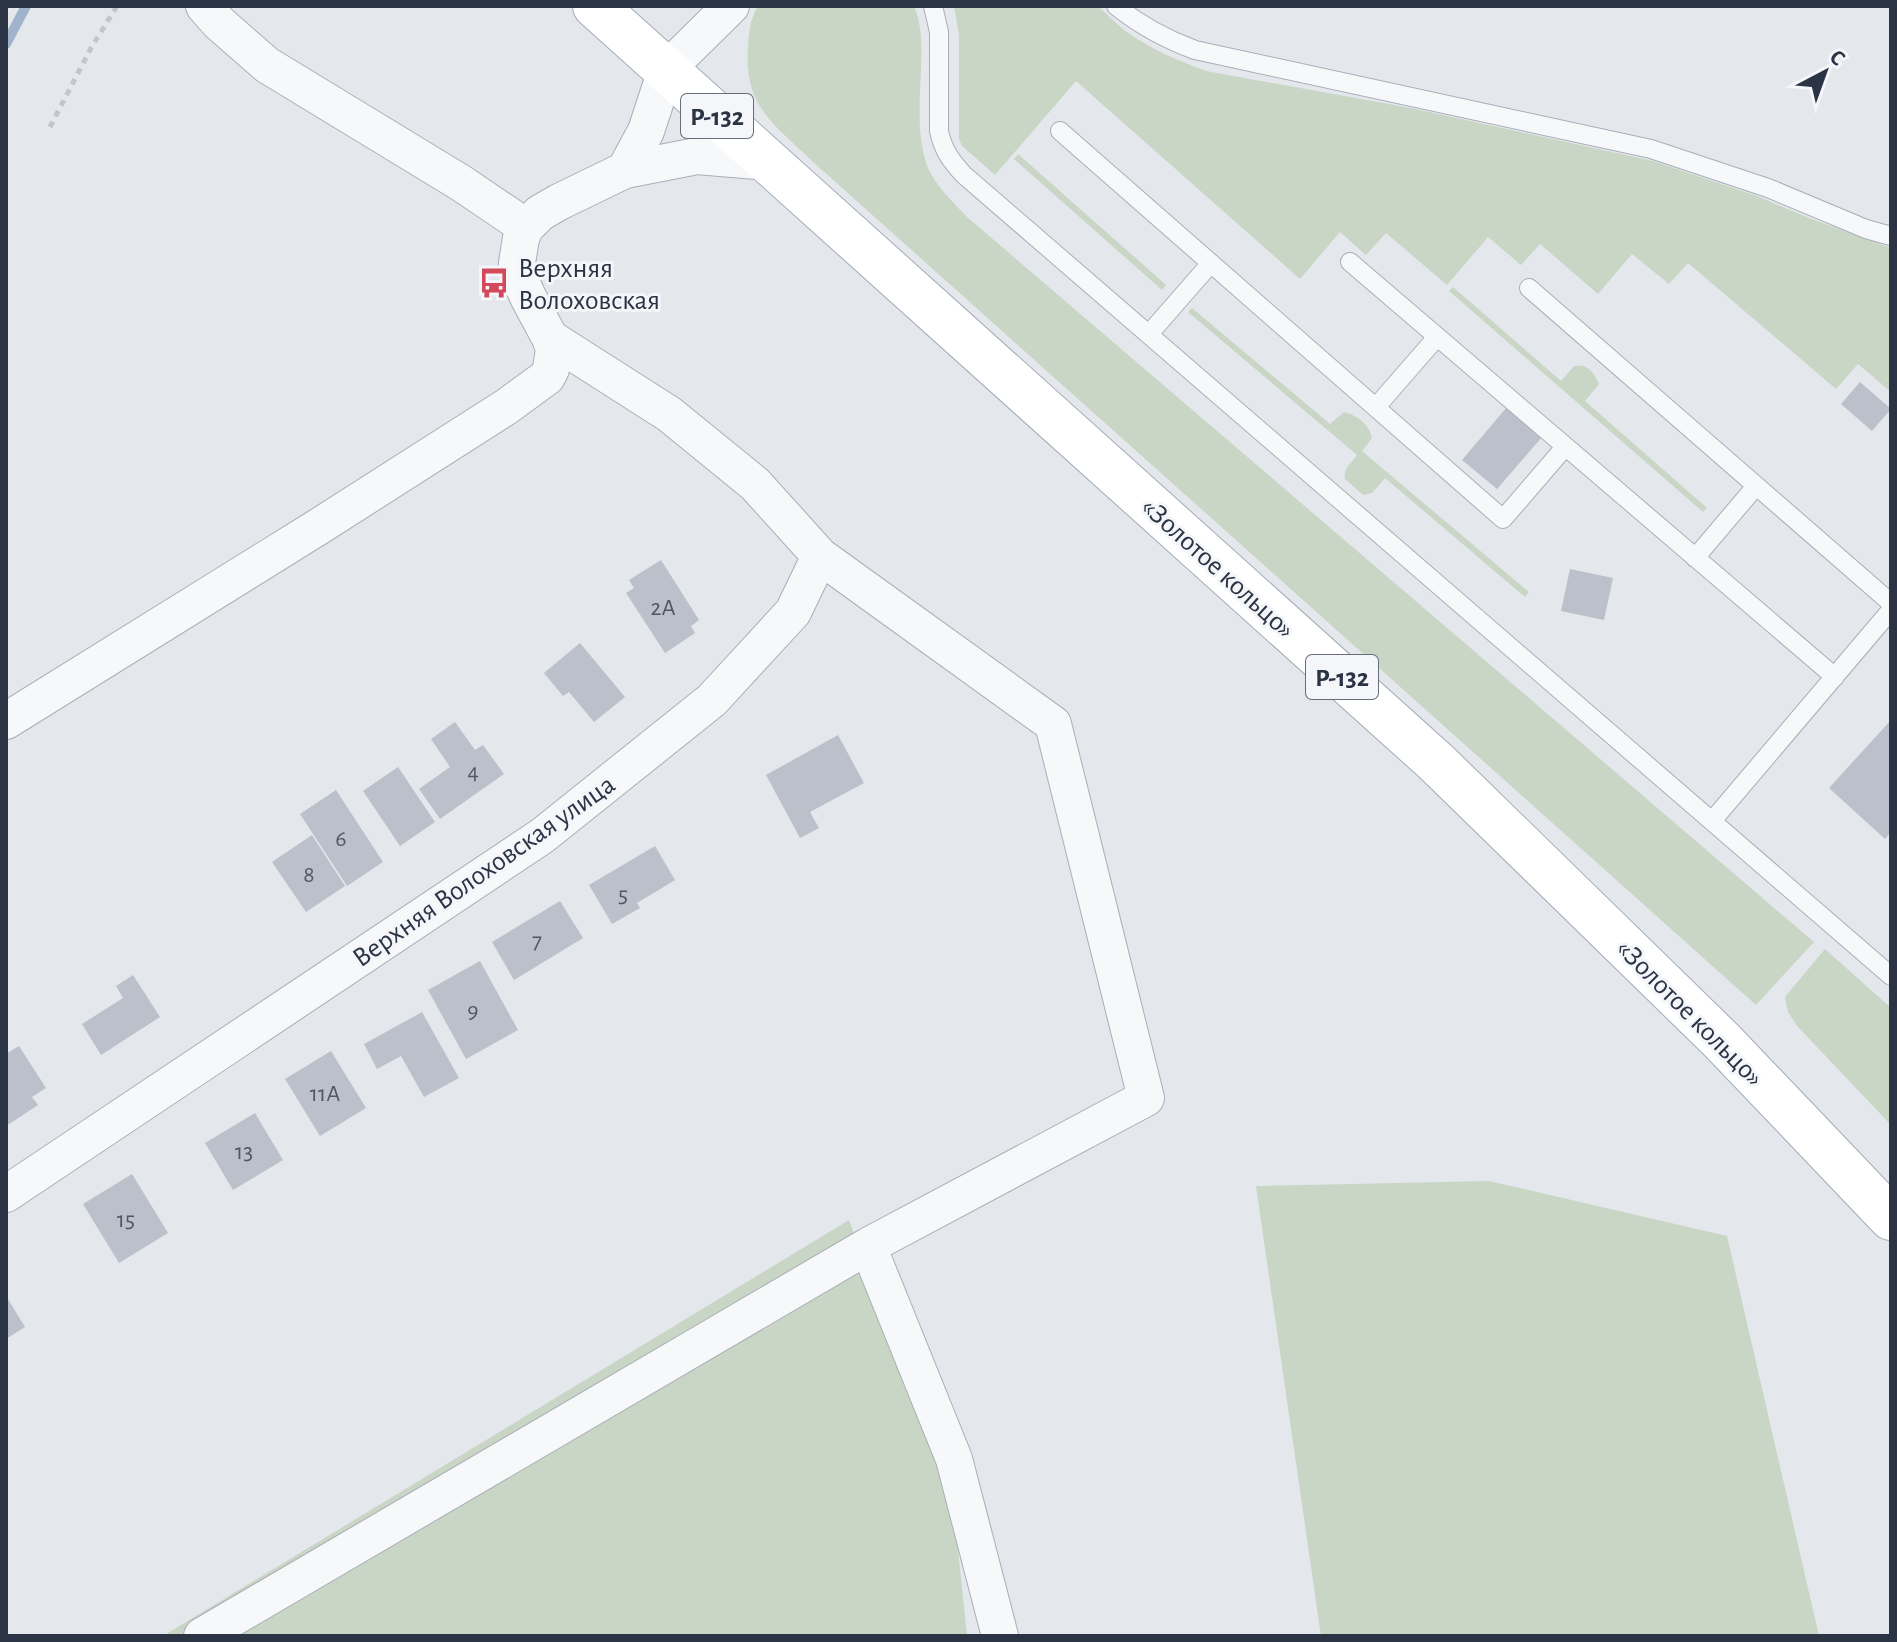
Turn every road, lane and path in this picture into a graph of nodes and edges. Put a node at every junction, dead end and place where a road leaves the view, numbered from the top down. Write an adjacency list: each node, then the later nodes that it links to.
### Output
1 (117, 6): 8 (path)
2 (204, 6): 12 (street)
3 (595, 6): 7 (main road, «Золотое кольцо» / Р-132)
4 (731, 6): 7 (street)
5 (933, 6): 17 (lane)
6 (1116, 6): 13 (lane)
7 (666, 70): 10 (main road, «Золотое кольцо» / Р-132); 11 (street)
8 (50, 127)
9 (1060, 131): 15 (lane)
10 (768, 162): 11 (street); 32 (main road, «Золотое кольцо» / Р-132)
11 (625, 170): 12 (street)
12 (526, 227): 19 (street)
13 (1891, 236)
14 (1350, 262): 18 (lane)
15 (1211, 263): 17 (lane); 20 (lane)
16 (1529, 288): 22 (lane)
17 (1149, 334): 29 (lane)
18 (1437, 337): 20 (lane); 21 (lane)
19 (550, 338): 23 (street); 28 (street)
20 (1376, 407): 21 (lane)
21 (1565, 447): 24 (lane)
22 (1756, 486): 24 (lane); 25 (lane)
23 (820, 556): 31 (street, Верхняя Волоховская улица); 33 (street)
24 (1695, 558): 27 (lane)
25 (1891, 603)
26 (1891, 610): 27 (lane)
27 (1835, 677): 29 (lane)
28 (6, 721)
29 (1712, 821): 30 (lane)
30 (1891, 976)
31 (6, 1194)
32 (1891, 1218)
33 (868, 1246): 34 (street); 35 (street)
34 (202, 1636)
35 (1000, 1636)

